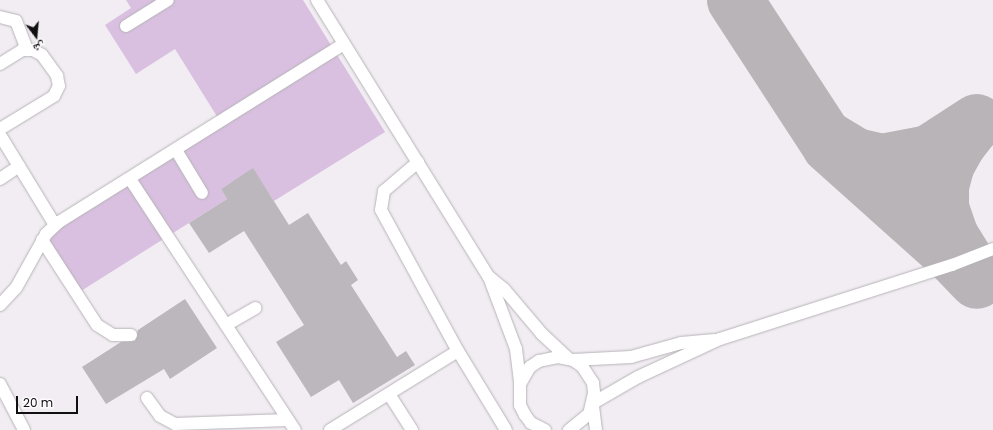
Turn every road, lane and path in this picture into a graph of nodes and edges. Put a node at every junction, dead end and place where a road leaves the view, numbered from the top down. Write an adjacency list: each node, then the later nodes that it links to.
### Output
1 (168, 0): 4 (lane)
2 (317, 0): 5 (lane)
3 (0, 17): 6 (lane)
4 (126, 26)
5 (344, 44): 10 (lane); 11 (lane)
6 (27, 49): 7 (lane); 8 (lane)
7 (0, 64)
8 (0, 128)
9 (0, 135): 12 (lane)
10 (176, 150): 14 (lane); 15 (lane)
11 (418, 162): 19 (lane); 25 (lane)
12 (19, 166): 13 (lane); 16 (lane)
13 (0, 179)
14 (130, 179): 16 (lane); 22 (lane)
15 (202, 193)
16 (55, 226): 17 (lane)
17 (42, 240): 20 (lane); 23 (lane)
18 (993, 249): 24 (lane)
19 (489, 276): 26 (lane); 28 (lane)
20 (0, 305)
21 (256, 308): 22 (lane)
22 (226, 325): 32 (lane)
23 (131, 335)
24 (720, 339): 26 (lane); 31 (lane)
25 (458, 351): 29 (lane); 38 (lane)
26 (571, 359): 28 (lane); 31 (lane)
27 (0, 384): 34 (lane)
28 (520, 384): 39 (lane)
29 (389, 394): 33 (lane); 37 (lane)
30 (148, 398): 32 (lane)
31 (593, 405): 40 (lane); 41 (lane)
32 (288, 420): 35 (lane)
33 (344, 426): 36 (lane)
34 (24, 430)
35 (295, 430)
36 (330, 430)
37 (412, 430)
38 (506, 430)
39 (542, 430)
40 (569, 430)
41 (596, 430)

